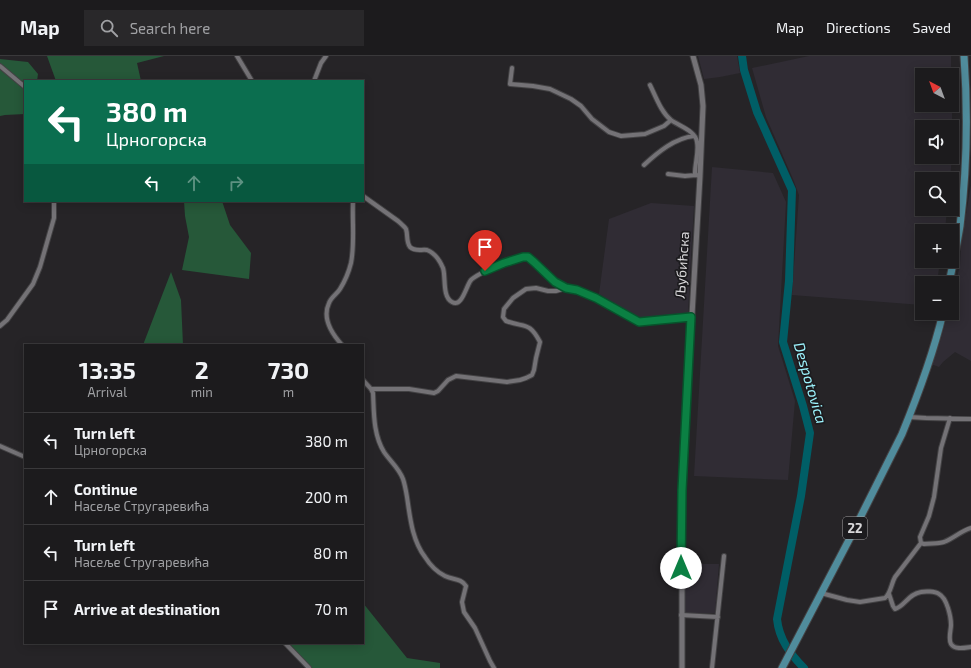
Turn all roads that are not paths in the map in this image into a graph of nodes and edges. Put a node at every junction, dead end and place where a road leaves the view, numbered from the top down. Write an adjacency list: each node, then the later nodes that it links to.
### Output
1 (237, 56): 7 (street)
2 (326, 56): 8 (street)
3 (693, 56): 16 (street, Љубићска)
4 (964, 56): 13 (main road)
5 (0, 66): 10 (street)
6 (512, 68): 11 (street)
7 (251, 80)
8 (314, 80)
9 (650, 85): 11 (street)
10 (24, 86)
11 (671, 120): 12 (street)
12 (694, 136): 14 (street); 16 (street)
13 (969, 138): 20 (main road)
14 (644, 165)
15 (668, 174): 16 (street)
16 (698, 176): 22 (street, Љубићска)
17 (364, 197): 21 (street)
18 (54, 202): 24 (street)
19 (354, 202): 25 (street)
20 (951, 276)
21 (566, 288): 22 (street); 27 (street)
22 (691, 317): 38 (street, Љубићска)
23 (941, 320): 28 (main road, 22)
24 (0, 326)
25 (341, 344)
26 (364, 381): 27 (street)
27 (371, 388): 43 (street)
28 (909, 417): 29 (street); 36 (main road, 22)
29 (950, 418): 30 (street); 34 (street)
30 (971, 419)
31 (0, 446): 32 (street)
32 (24, 457)
33 (971, 528): 34 (street)
34 (921, 543): 37 (street)
35 (724, 556): 39 (street)
36 (820, 593): 37 (street); 46 (main road, 22)
37 (889, 594): 41 (street)
38 (681, 616): 39 (street); 44 (street, Љубићска)
39 (718, 617): 45 (street)
40 (286, 644): 42 (street)
41 (971, 647)
42 (309, 668)
43 (494, 668)
44 (682, 668)
45 (712, 668)
46 (782, 668)

